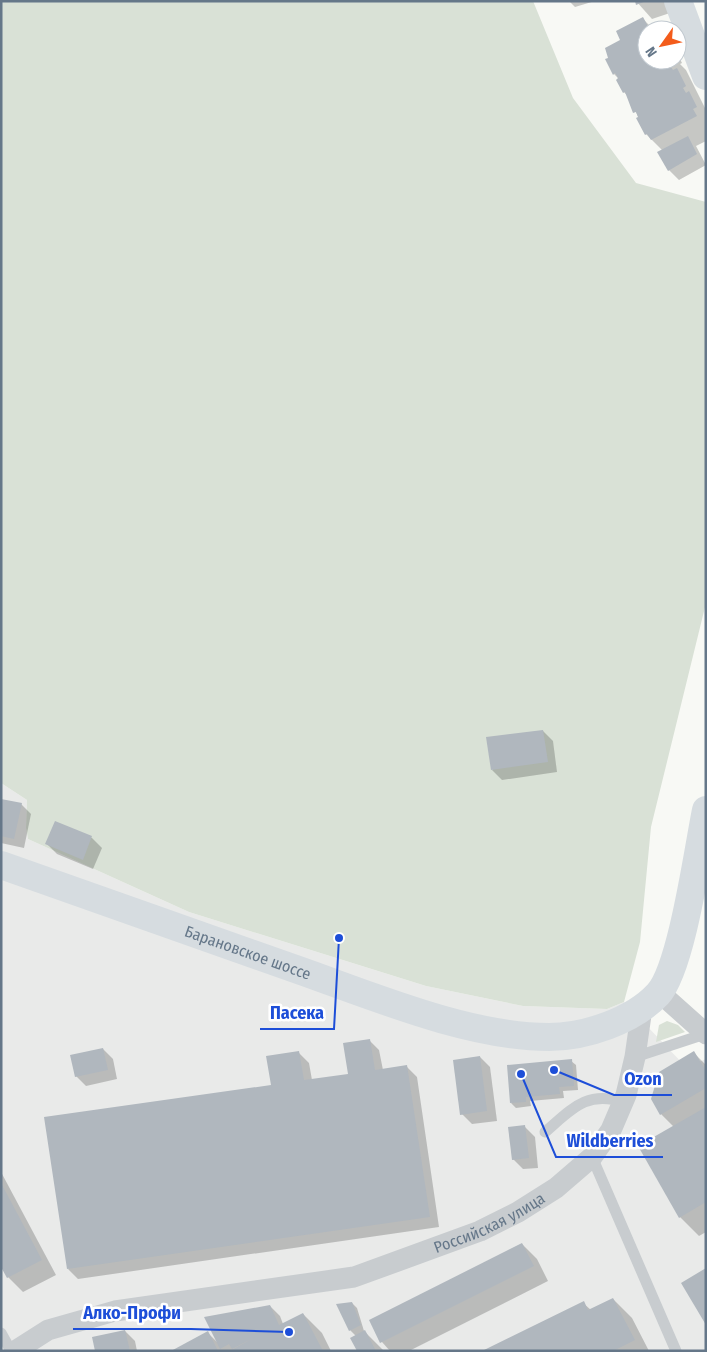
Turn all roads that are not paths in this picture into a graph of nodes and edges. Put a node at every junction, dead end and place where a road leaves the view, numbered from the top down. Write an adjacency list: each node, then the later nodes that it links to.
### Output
1 (678, 1): 2 (main road)
2 (706, 76)
3 (706, 810): 5 (main road, Российская улица)
4 (1, 865): 5 (main road, Барановское шоссе)
5 (651, 1000): 6 (street); 7 (street, Российская улица)
6 (705, 1034): 7 (lane)
7 (635, 1057): 8 (street, Российская улица)
8 (623, 1102): 9 (lane); 10 (street, Российская улица)
9 (545, 1132)
10 (592, 1157): 13 (street, Российская улица); 14 (lane)
11 (1, 1333): 12 (lane)
12 (11, 1351)
13 (15, 1351)
14 (676, 1351)

